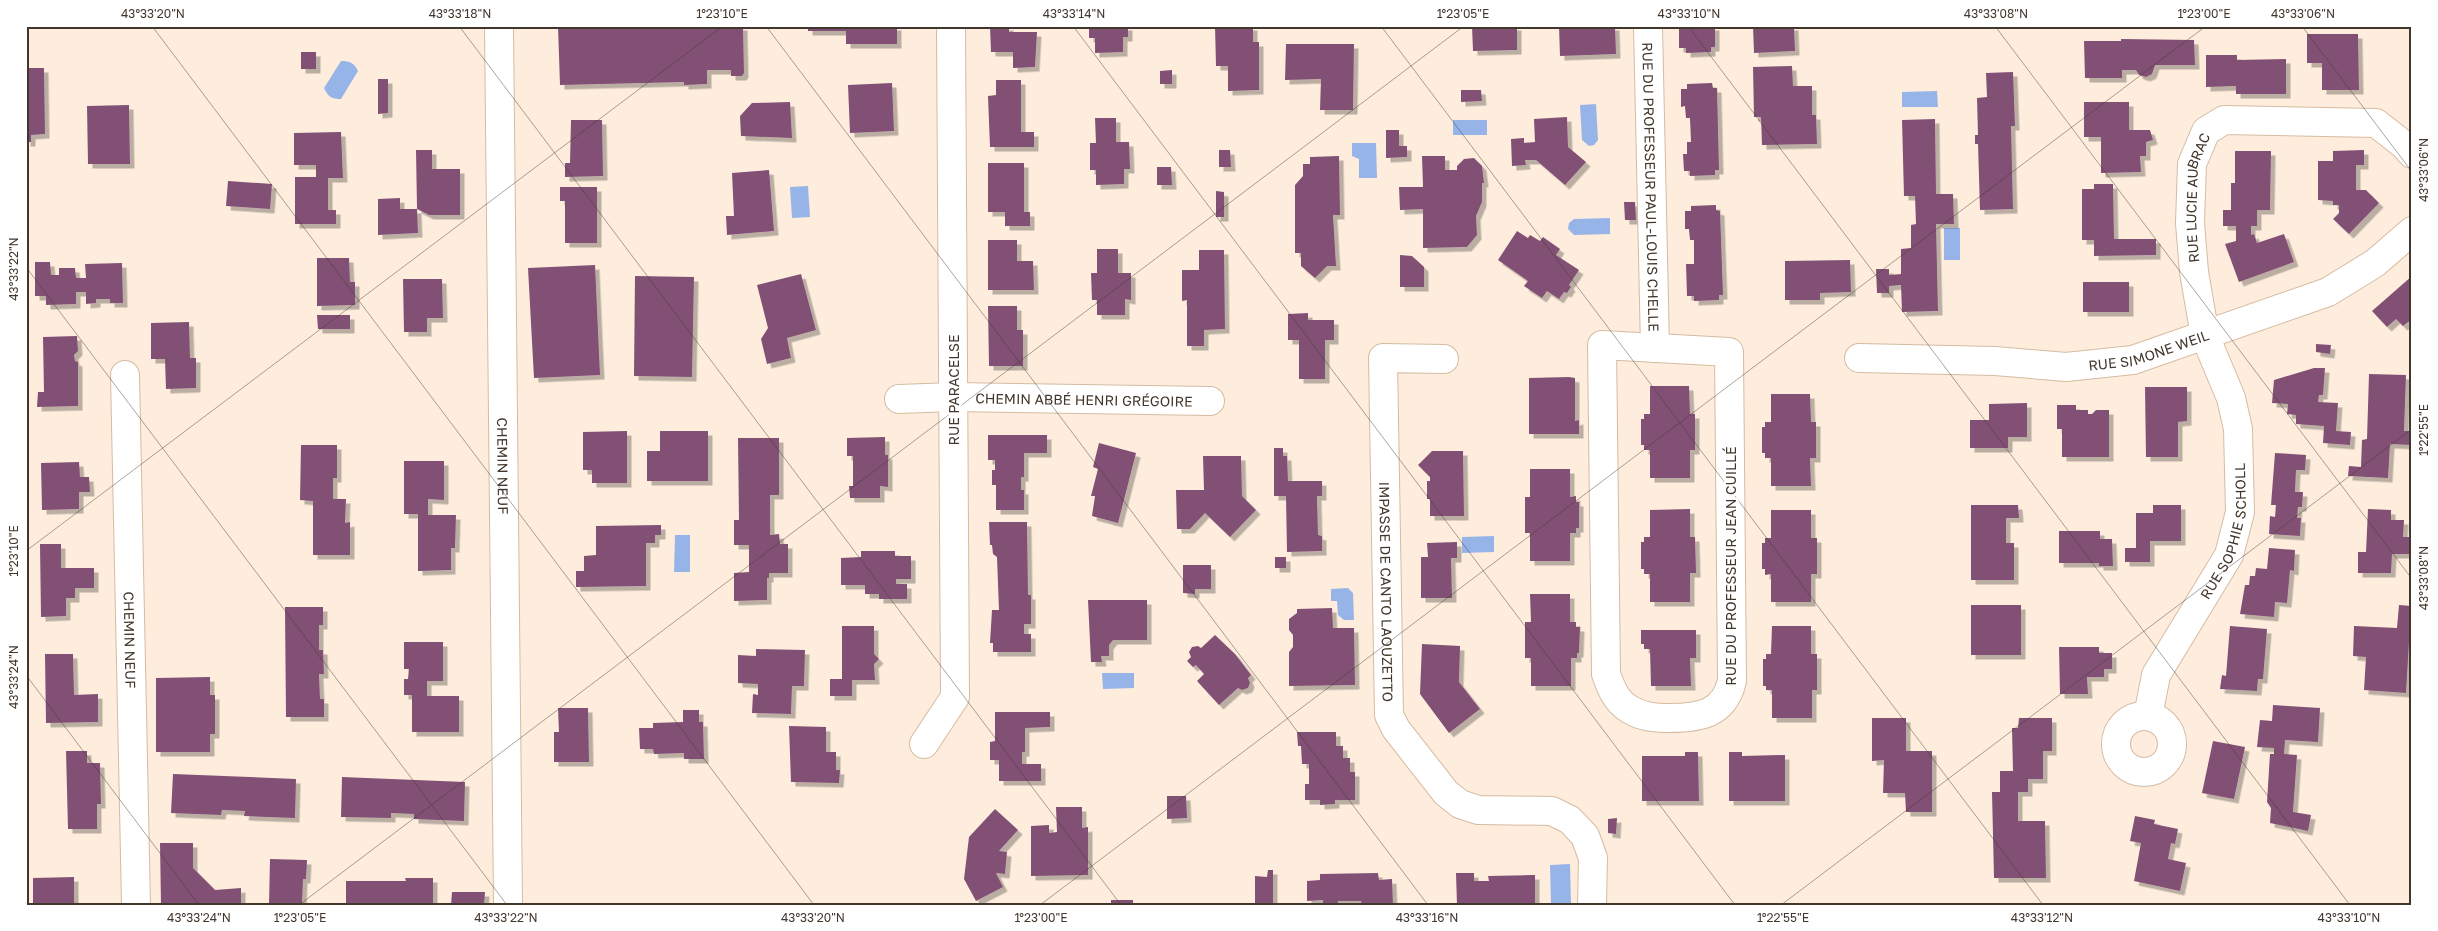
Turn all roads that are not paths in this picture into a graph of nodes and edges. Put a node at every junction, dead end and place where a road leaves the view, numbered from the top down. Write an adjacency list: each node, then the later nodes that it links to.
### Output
1 (499, 26): 17 (street, CHEMIN NEUF)
2 (951, 26): 11 (street, RUE PARACELSE)
3 (1648, 26): 7 (street, RUE DU PROFESSEUR PAUL-LOUIS CHELLE)
4 (2412, 154): 6 (street, RUE LUCIE AUBRAC)
5 (2412, 231): 6 (street, RUE SIMONE WEIL)
6 (2205, 336): 8 (street, RUE SIMONE WEIL); 14 (street, RUE SOPHIE SCHOLL)
7 (1655, 348): 7 (street, RUE DU PROFESSEUR JEAN CUILLÉ)
8 (1859, 358)
9 (1444, 359): 18 (street, IMPASSE DE CANTO LAOUZETTO)
10 (125, 375): 16 (street, CHEMIN NEUF)
11 (953, 397): 12 (street, CHEMIN ABBÉ HENRI GRÉGOIRE); 13 (street, CHEMIN ABBÉ HENRI GRÉGOIRE); 15 (street, RUE PARACELSE)
12 (899, 399)
13 (1210, 401)
14 (2148, 716)
15 (924, 744)
16 (136, 905)
17 (508, 905)
18 (1592, 905)

